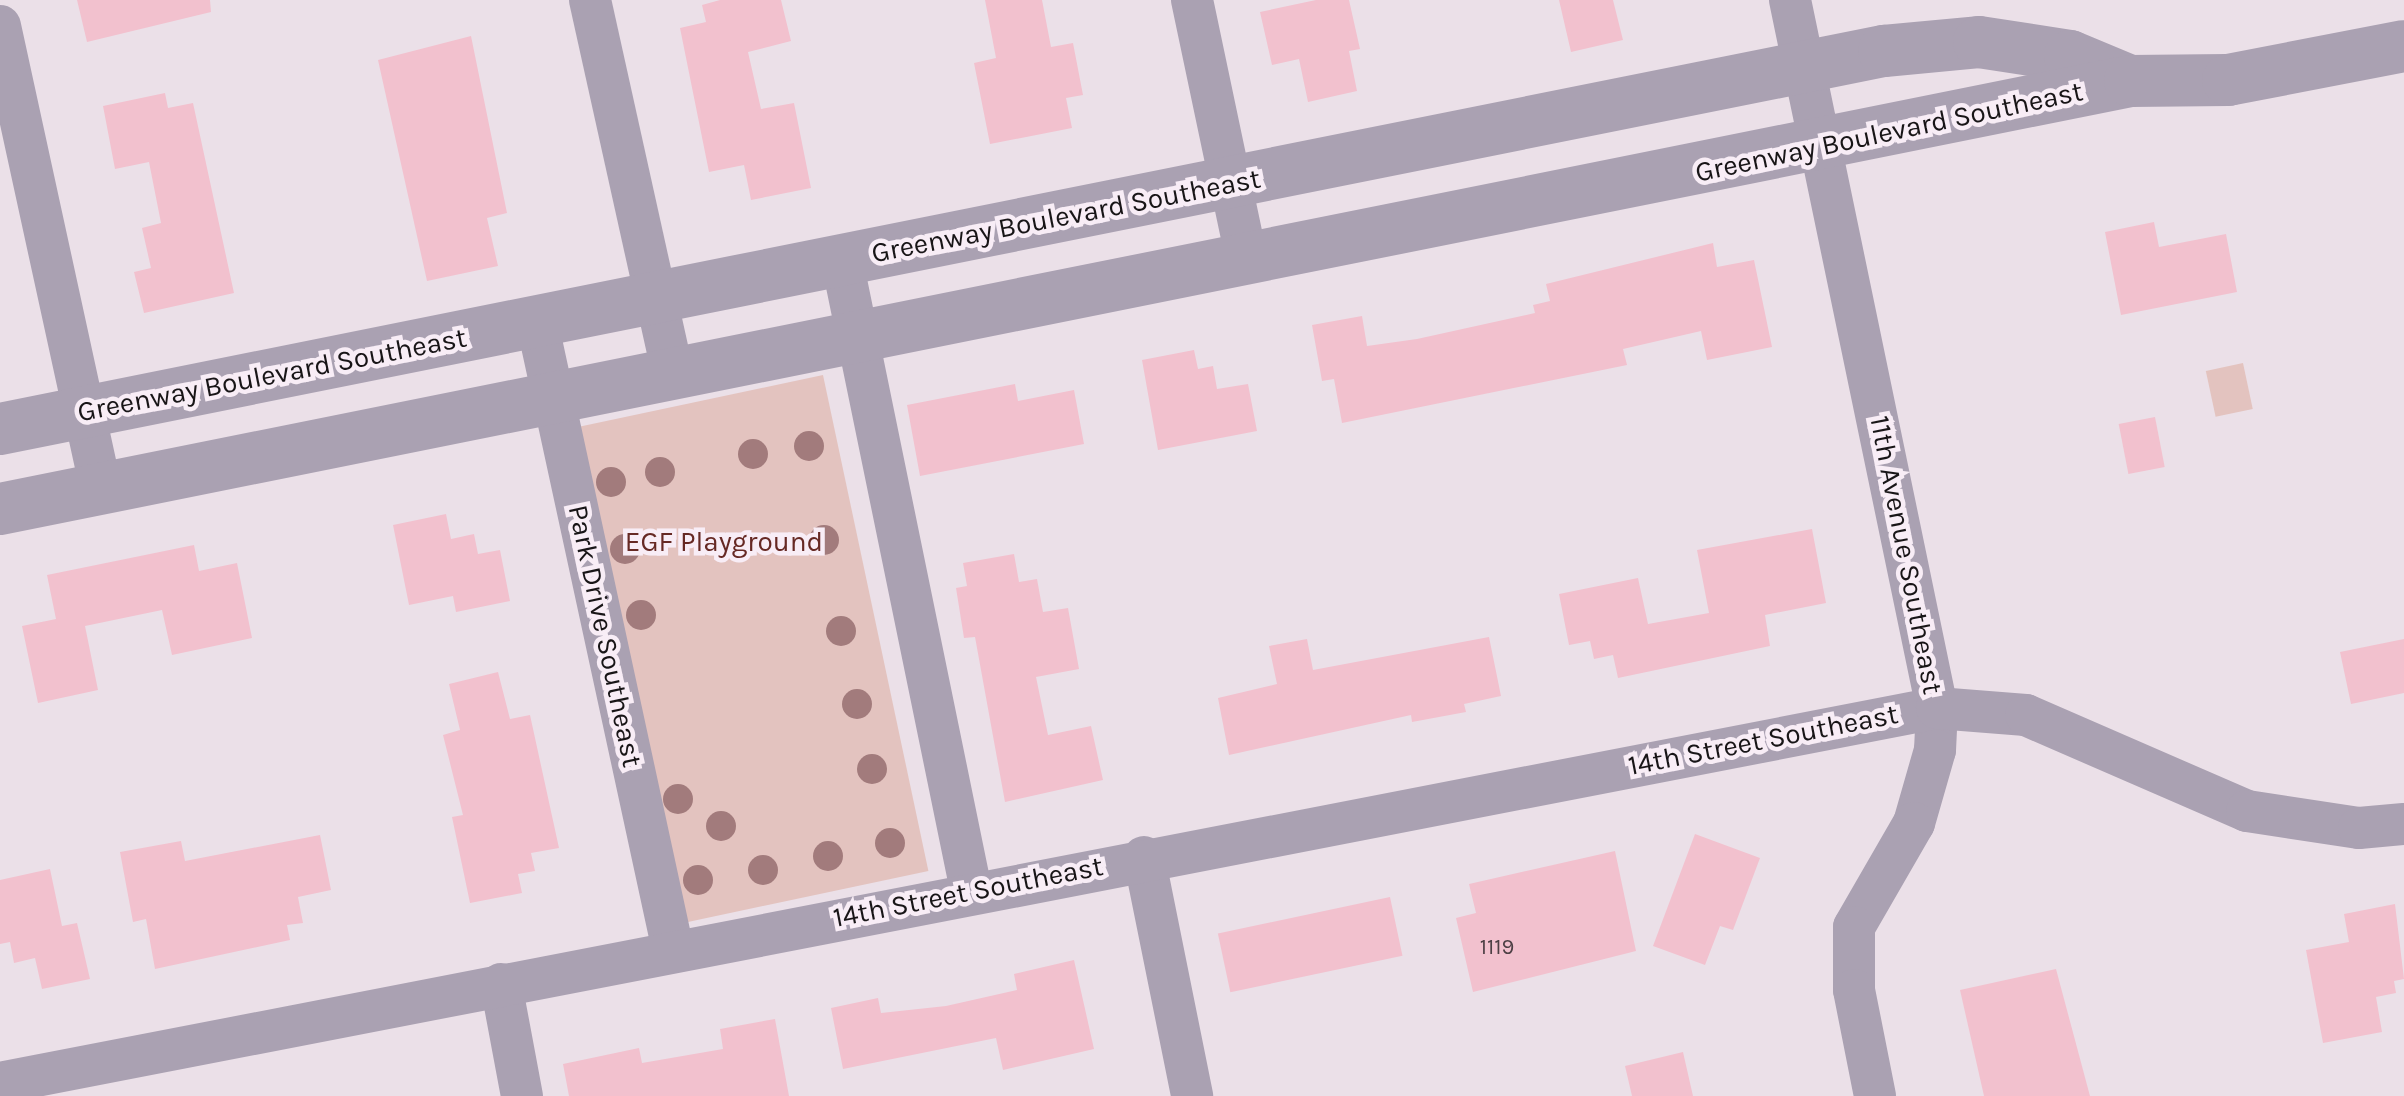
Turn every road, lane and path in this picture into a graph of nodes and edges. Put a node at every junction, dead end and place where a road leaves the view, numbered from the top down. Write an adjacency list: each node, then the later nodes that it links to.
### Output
1 (590, 0): 12 (street)
2 (1192, 0): 9 (street)
3 (1790, 0): 6 (street, 11th Avenue Southeast)
4 (0, 26): 17 (street)
5 (2404, 46): 7 (street, Greenway Boulevard Southeast)
6 (1805, 68): 7 (street, Greenway Boulevard Southeast); 8 (street, 11th Avenue Southeast); 9 (street, Greenway Boulevard Southeast)
7 (2130, 80): 8 (street, Greenway Boulevard Southeast)
8 (1824, 146): 11 (street, Greenway Boulevard Southeast); 21 (street, 11th Avenue Southeast)
9 (1232, 183): 10 (street, Greenway Boulevard Southeast); 11 (street)
10 (842, 260): 12 (street, Greenway Boulevard Southeast); 14 (street)
11 (1247, 261): 14 (street, Greenway Boulevard Southeast)
12 (655, 298): 13 (street, Greenway Boulevard Southeast); 15 (street)
13 (537, 322): 16 (street, Park Drive Southeast); 17 (street, Greenway Boulevard Southeast)
14 (858, 338): 15 (street, Greenway Boulevard Southeast); 24 (street)
15 (673, 375): 16 (street, Greenway Boulevard Southeast)
16 (553, 399): 19 (street, Greenway Boulevard Southeast); 25 (street, Park Drive Southeast)
17 (85, 412): 18 (street, Greenway Boulevard Southeast); 19 (street)
18 (0, 429)
19 (100, 489): 20 (street, Greenway Boulevard Southeast)
20 (0, 509)
21 (1937, 708): 22 (street, 14th Street Southeast); 23 (street, 14th Street Southeast); 30 (street, 11th Avenue Southeast)
22 (2404, 824)
23 (1144, 857): 24 (street, 14th Street Southeast); 29 (street)
24 (970, 890): 25 (street, 14th Street Southeast)
25 (673, 950): 26 (street, 14th Street Southeast)
26 (501, 984): 27 (street, 14th Street Southeast); 28 (street)
27 (0, 1083)
28 (522, 1096)
29 (1192, 1096)
30 (1875, 1096)

